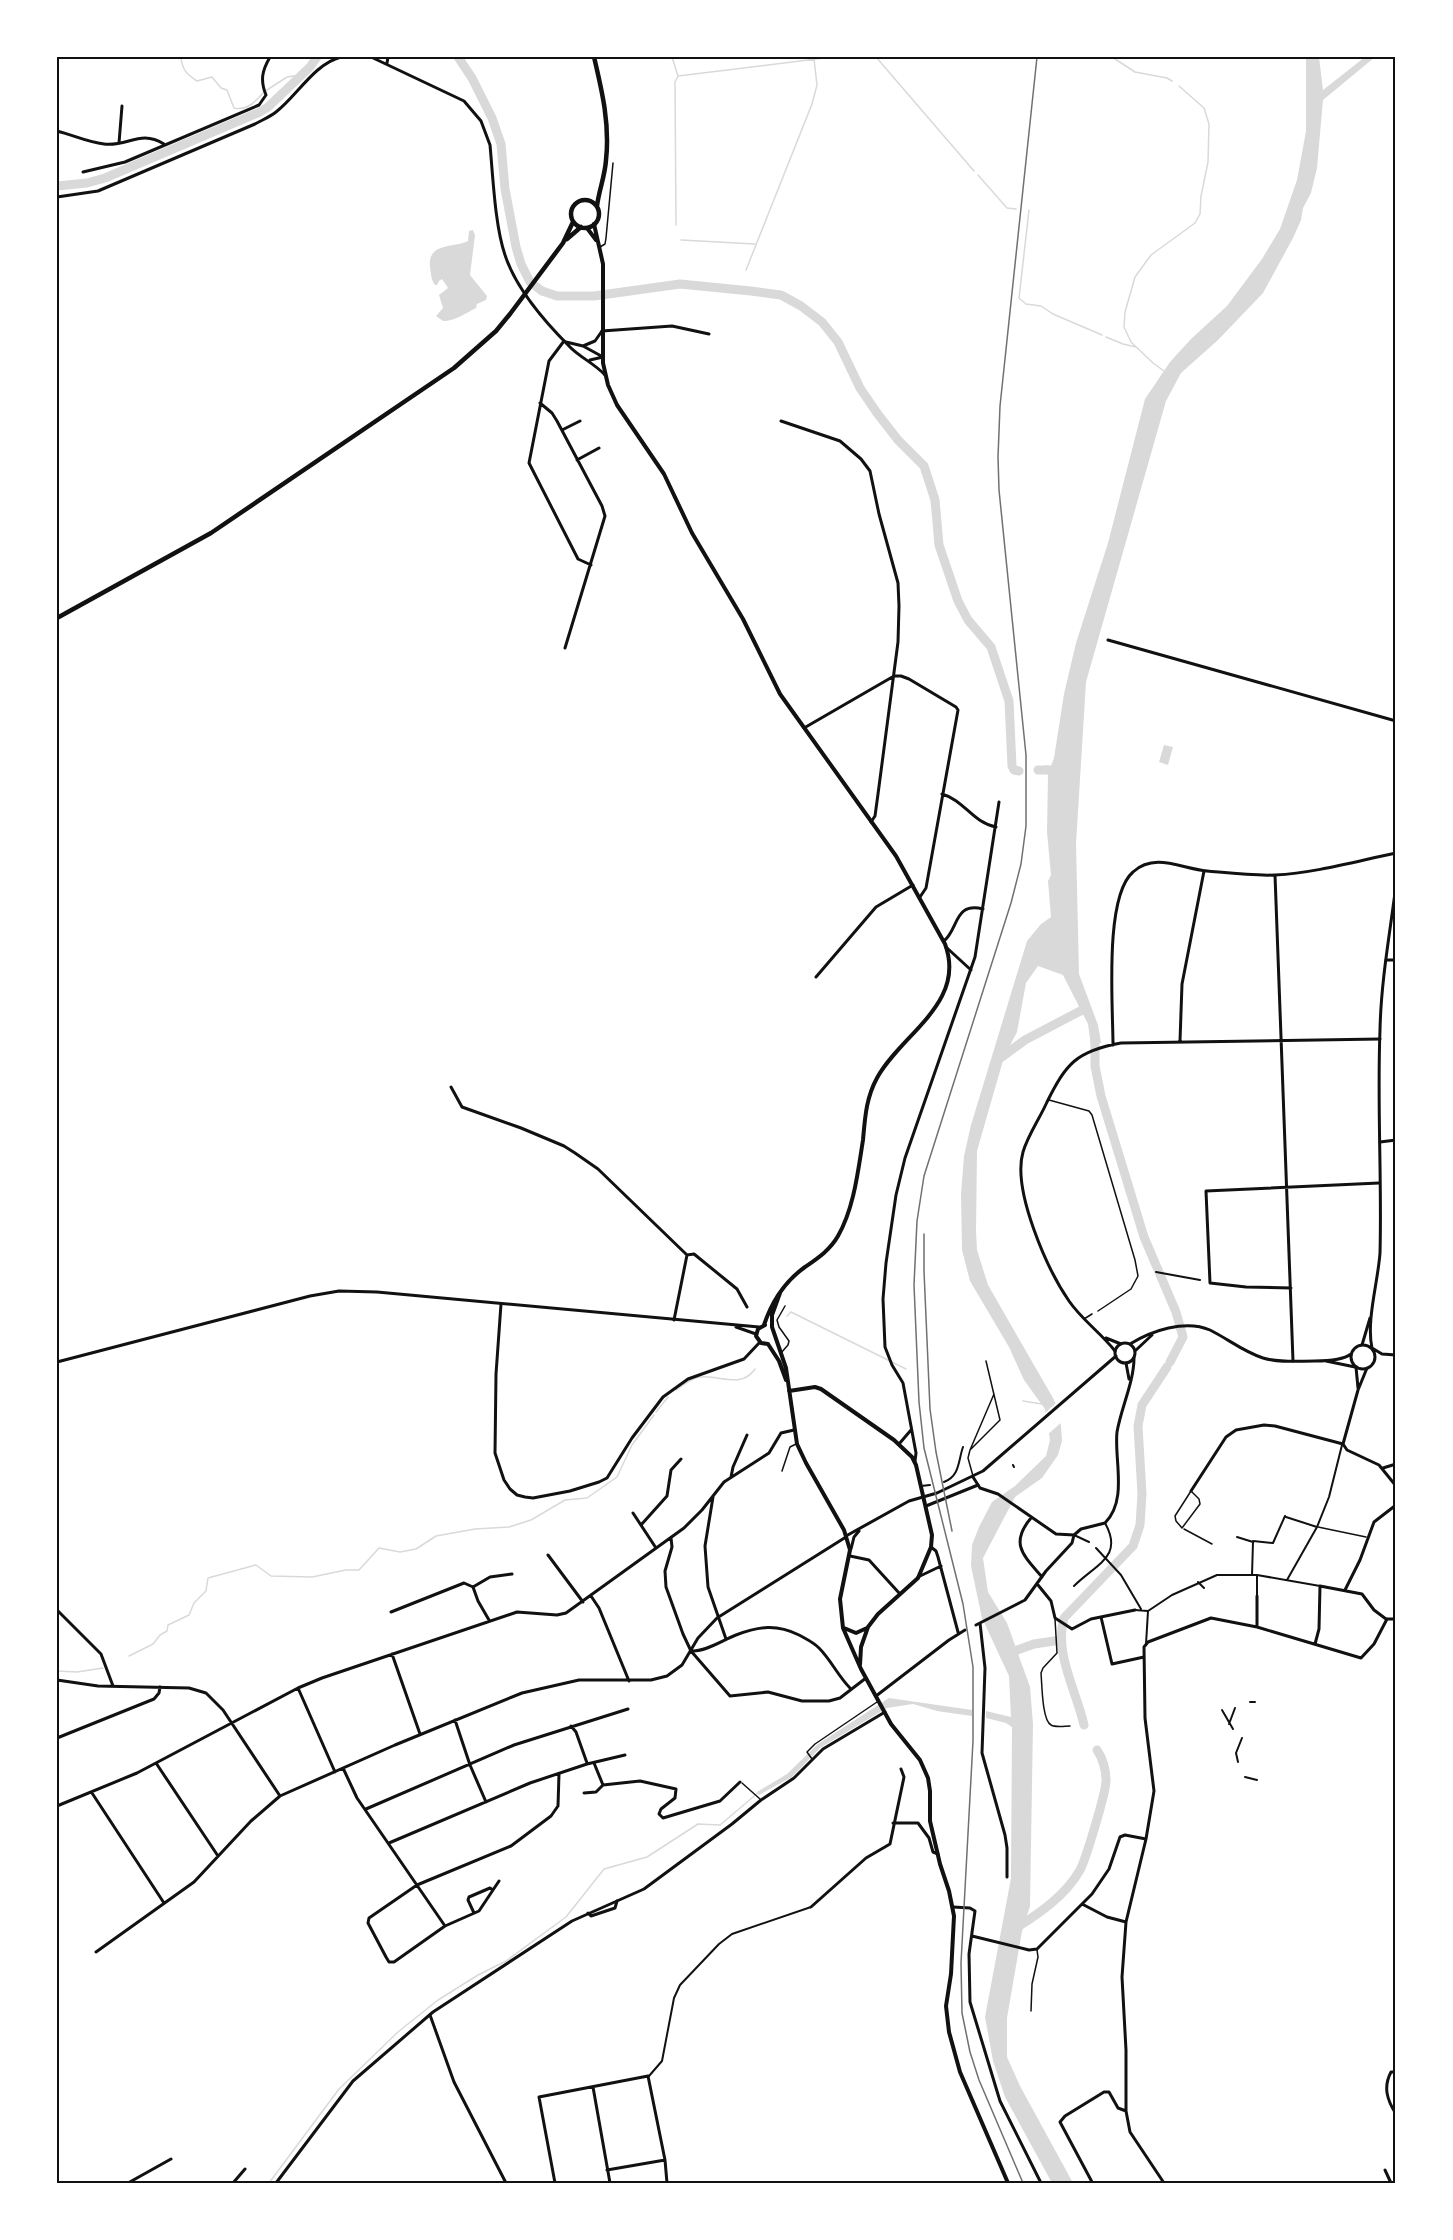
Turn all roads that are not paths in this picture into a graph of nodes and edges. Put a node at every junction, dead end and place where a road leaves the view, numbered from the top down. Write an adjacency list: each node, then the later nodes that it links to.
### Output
1 (270, 57): 10 (street)
2 (341, 57): 14 (street)
3 (371, 57): 6 (street)
4 (388, 57): 6 (street)
5 (594, 57): 13 (main road)
6 (387, 63): 24 (street)
7 (122, 106): 9 (street)
8 (57, 131): 9 (street)
9 (119, 143): 10 (street)
10 (164, 144): 12 (street)
11 (613, 163): 21 (lane)
12 (83, 172)
13 (600, 188): 15 (main road); 16 (main road)
14 (57, 197)
15 (589, 200): 16 (main road); 17 (main road)
16 (597, 206): 18 (main road)
17 (573, 222): 19 (main road); 20 (main road)
18 (594, 224): 19 (main road); 21 (main road)
19 (584, 228): 20 (main road); 21 (main road)
20 (563, 243): 36 (main road)
21 (599, 245): 22 (main road)
22 (602, 331): 23 (street); 25 (street); 26 (main road)
23 (709, 334)
24 (564, 341): 25 (street); 27 (street); 29 (street)
25 (583, 346): 26 (street)
26 (603, 357): 27 (street); 28 (main road)
27 (588, 360): 28 (street)
28 (606, 376): 41 (main road)
29 (540, 403): 32 (street); 35 (street)
30 (580, 421): 32 (street)
31 (781, 421): 39 (street)
32 (562, 430): 34 (street)
33 (599, 448): 34 (street)
34 (577, 460): 35 (street)
35 (591, 565): 38 (street)
36 (57, 618)
37 (1108, 640): 40 (street)
38 (565, 648)
39 (894, 676): 41 (street); 42 (street); 44 (street)
40 (1396, 721)
41 (803, 728): 44 (main road)
42 (942, 794): 45 (street); 51 (street)
43 (999, 802): 45 (street)
44 (871, 822): 49 (main road)
45 (996, 827): 52 (street)
46 (1396, 853): 48 (street)
47 (1204, 871): 48 (street); 61 (street); 62 (street)
48 (1275, 875): 60 (street)
49 (913, 885): 51 (main road); 58 (street)
50 (1396, 885): 55 (street)
51 (920, 897): 53 (main road)
52 (983, 909): 53 (street); 57 (street)
53 (944, 941): 54 (main road)
54 (947, 948): 57 (street); 73 (main road)
55 (1386, 960): 56 (street); 59 (street)
56 (1396, 960)
57 (971, 970): 117 (street)
58 (816, 977)
59 (1380, 1039): 60 (street); 66 (street)
60 (1282, 1040): 61 (street); 68 (street)
61 (1180, 1042): 62 (street)
62 (1113, 1045): 64 (street)
63 (452, 1087): 69 (street)
64 (1049, 1100): 77 (lane); 81 (street)
65 (1396, 1140): 66 (street)
66 (1380, 1142): 67 (street)
67 (1379, 1183): 68 (street); 79 (street)
68 (1286, 1187): 72 (street); 72 (street)
69 (687, 1255): 76 (street); 80 (street)
70 (1156, 1272): 71 (street)
71 (1200, 1280)
72 (1291, 1288): 104 (street)
73 (780, 1292): 83 (main road); 84 (main road)
74 (501, 1305): 80 (street); 89 (street); 107 (street)
75 (785, 1306): 97 (lane)
76 (747, 1307)
77 (1098, 1311)
78 (1092, 1314): 81 (lane)
79 (1372, 1314): 93 (street); 94 (street)
80 (674, 1320): 82 (street)
81 (1084, 1320): 88 (street)
82 (729, 1325): 83 (street); 85 (street)
83 (761, 1326): 84 (main road); 85 (main road)
84 (772, 1327): 87 (main road)
85 (756, 1334): 89 (main road)
86 (1153, 1334): 92 (street); 96 (street); 104 (street)
87 (775, 1337): 90 (main road); 97 (main road)
88 (1104, 1338): 91 (street); 95 (street)
89 (760, 1342): 90 (main road)
90 (768, 1344): 112 (main road)
91 (1121, 1344): 92 (street); 95 (street)
92 (1130, 1344): 96 (street)
93 (1362, 1345): 94 (street); 98 (street)
94 (1372, 1348): 99 (street); 106 (street)
95 (1115, 1351): 101 (street)
96 (1135, 1351): 102 (street)
97 (781, 1353): 112 (main road)
98 (1351, 1354): 105 (street); 109 (street)
99 (1384, 1355): 100 (street); 106 (street)
100 (1396, 1355)
101 (1116, 1356): 108 (street); 130 (street)
102 (1134, 1358): 108 (street); 111 (street)
103 (986, 1361): 115 (lane)
104 (1293, 1361): 105 (street)
105 (1325, 1361): 109 (street)
106 (1374, 1361): 110 (street)
107 (57, 1362)
108 (1126, 1363): 111 (street)
109 (1356, 1367): 110 (street); 113 (street)
110 (1367, 1368): 113 (street)
111 (1130, 1380): 143 (street)
112 (787, 1383): 114 (main road)
113 (1358, 1390): 121 (street)
114 (789, 1391): 116 (main road); 120 (main road)
115 (994, 1394): 123 (lane); 123 (lane)
116 (794, 1430): 119 (main road); 129 (street)
117 (912, 1430): 120 (street); 125 (street)
118 (747, 1435): 129 (street)
119 (797, 1444): 128 (lane); 149 (main road)
120 (899, 1444): 125 (main road)
121 (1343, 1444): 127 (street); 136 (street); 145 (street)
122 (963, 1447): 131 (street)
123 (970, 1450): 130 (lane)
124 (681, 1459): 144 (street)
125 (915, 1461): 132 (main road)
126 (1396, 1464): 127 (street)
127 (1383, 1468): 135 (street)
128 (782, 1471)
129 (731, 1477): 137 (street)
130 (973, 1477): 134 (street); 138 (street)
131 (944, 1482)
132 (921, 1485): 133 (street); 138 (main road)
133 (930, 1485)
134 (978, 1485): 140 (street); 142 (street)
135 (1396, 1486)
136 (1191, 1491): 146 (lane); 146 (lane)
137 (713, 1495): 151 (street); 185 (street)
138 (924, 1497): 140 (main road); 147 (street)
139 (1396, 1505): 152 (street)
140 (926, 1506): 156 (main road)
141 (633, 1513): 144 (street)
142 (1031, 1518): 148 (street); 166 (street)
143 (1105, 1523): 148 (street); 170 (street)
144 (641, 1525): 157 (street)
145 (1317, 1527): 152 (lane); 153 (street); 167 (street)
146 (1182, 1528): 155 (lane)
147 (860, 1529): 149 (street); 159 (street)
148 (1074, 1535): 154 (street); 166 (street)
149 (846, 1536): 159 (main road); 185 (street)
150 (1237, 1537): 153 (street)
151 (671, 1538): 157 (street); 198 (street)
152 (1367, 1538): 174 (street)
153 (1253, 1541): 163 (street)
154 (1090, 1543)
155 (1212, 1544)
156 (931, 1547): 161 (street); 165 (main road)
157 (656, 1548): 176 (street)
158 (1096, 1548): 181 (street)
159 (850, 1553): 175 (street); 192 (main road)
160 (548, 1555): 178 (street)
161 (941, 1566): 165 (street); 194 (street)
162 (512, 1574): 172 (street)
163 (1252, 1575): 164 (street); 168 (street)
164 (1257, 1575): 167 (street); 177 (street)
165 (918, 1577): 175 (main road)
166 (1042, 1577): 169 (street)
167 (1287, 1580): 171 (street)
168 (1198, 1582): 173 (street); 182 (street)
169 (1038, 1585): 186 (street); 253 (street)
170 (1074, 1586)
171 (1320, 1586): 174 (street); 196 (street)
172 (473, 1587): 183 (street); 189 (street)
173 (1204, 1587)
174 (1345, 1590): 187 (street)
175 (900, 1594): 190 (main road)
176 (591, 1596): 178 (street); 204 (street)
177 (1257, 1596): 191 (street)
178 (583, 1602): 189 (street)
179 (57, 1610): 205 (street)
180 (1135, 1610): 181 (street); 184 (street)
181 (1141, 1610): 182 (street)
182 (1148, 1611): 197 (street)
183 (392, 1612)
184 (1101, 1617): 186 (street); 200 (street)
185 (717, 1618): 195 (street); 198 (street)
186 (1056, 1619): 221 (lane)
187 (1387, 1619): 188 (street); 196 (street)
188 (1396, 1619)
189 (489, 1620): 199 (street)
190 (868, 1627): 192 (main road); 201 (main road)
191 (1257, 1627): 196 (street); 197 (street)
192 (843, 1628): 201 (main road)
193 (965, 1630): 194 (street)
194 (958, 1632): 209 (street)
195 (726, 1639): 198 (street); 208 (street)
196 (1315, 1644)
197 (1146, 1645): 200 (street)
198 (691, 1651): 204 (street); 208 (street)
199 (392, 1653): 207 (street); 223 (street)
200 (1144, 1657): 249 (street)
201 (860, 1667): 202 (main road)
202 (866, 1678): 208 (street); 209 (main road)
203 (57, 1680): 205 (street)
204 (629, 1681): 217 (street)
205 (113, 1686): 206 (street)
206 (160, 1687): 218 (street); 224 (street)
207 (298, 1688): 218 (street); 235 (street)
208 (850, 1688)
209 (876, 1696): 210 (main road)
210 (879, 1702): 216 (main road); 227 (lane)
211 (1250, 1702): 212 (street)
212 (1255, 1702)
213 (1235, 1708): 219 (street)
214 (628, 1709): 220 (street)
215 (1222, 1710): 219 (street)
216 (884, 1711): 227 (street); 251 (main road)
217 (455, 1719): 223 (street); 232 (street)
218 (231, 1722): 229 (street); 243 (street)
219 (1229, 1724): 222 (street)
220 (571, 1726): 231 (street); 232 (street)
221 (1070, 1726)
222 (1233, 1729)
223 (420, 1734): 233 (street)
224 (57, 1738)
225 (1242, 1738): 228 (street)
226 (625, 1755): 230 (street)
227 (811, 1759): 244 (street)
228 (1238, 1762)
229 (156, 1763): 241 (street); 252 (street)
230 (594, 1763): 231 (street); 240 (street)
231 (587, 1764): 236 (street)
232 (470, 1765): 245 (street); 247 (street)
233 (343, 1768): 235 (street); 247 (street)
234 (901, 1769): 248 (street)
235 (335, 1772): 243 (street)
236 (560, 1774): 245 (street); 255 (street)
237 (1245, 1777): 238 (street)
238 (1257, 1780)
239 (740, 1782): 240 (street); 244 (lane)
240 (603, 1785): 242 (street)
241 (92, 1793): 246 (street); 257 (street)
242 (584, 1793)
243 (280, 1796): 252 (street)
244 (760, 1798): 268 (street)
245 (486, 1802): 250 (street)
246 (57, 1806)
247 (366, 1809): 250 (street)
248 (893, 1823): 251 (street); 259 (street)
249 (1146, 1839): 258 (street); 262 (street)
250 (389, 1843): 255 (street)
251 (938, 1854): 260 (main road)
252 (218, 1856): 257 (street)
253 (1007, 1877)
254 (499, 1881): 256 (street)
255 (417, 1885): 263 (street); 263 (street)
256 (493, 1890): 261 (street); 261 (street)
257 (164, 1903): 266 (street)
258 (1082, 1904): 262 (street); 265 (street)
259 (811, 1907): 270 (street)
260 (953, 1907): 264 (street); 289 (main road)
261 (474, 1913): 263 (street)
262 (1126, 1922): 274 (street)
263 (445, 1926)
264 (972, 1936): 265 (street); 290 (street)
265 (1037, 1949): 267 (lane)
266 (96, 1952)
267 (1030, 2010)
268 (429, 2015): 284 (street); 285 (street)
269 (1396, 2072): 273 (street)
270 (648, 2076): 271 (street); 277 (street)
271 (593, 2087): 279 (street); 286 (street)
272 (1396, 2103): 273 (street)
273 (1390, 2104): 275 (street)
274 (1126, 2111): 281 (street); 291 (street)
275 (1396, 2114)
276 (171, 2159): 282 (street)
277 (665, 2160): 279 (street); 288 (street)
278 (245, 2169): 283 (street)
279 (608, 2170): 287 (street)
280 (1385, 2170): 292 (street)
281 (1092, 2182)
282 (128, 2183)
283 (234, 2183)
284 (276, 2183)
285 (506, 2183)
286 (555, 2183)
287 (610, 2183)
288 (667, 2183)
289 (1008, 2183)
290 (1041, 2183)
291 (1164, 2183)
292 (1391, 2183)

